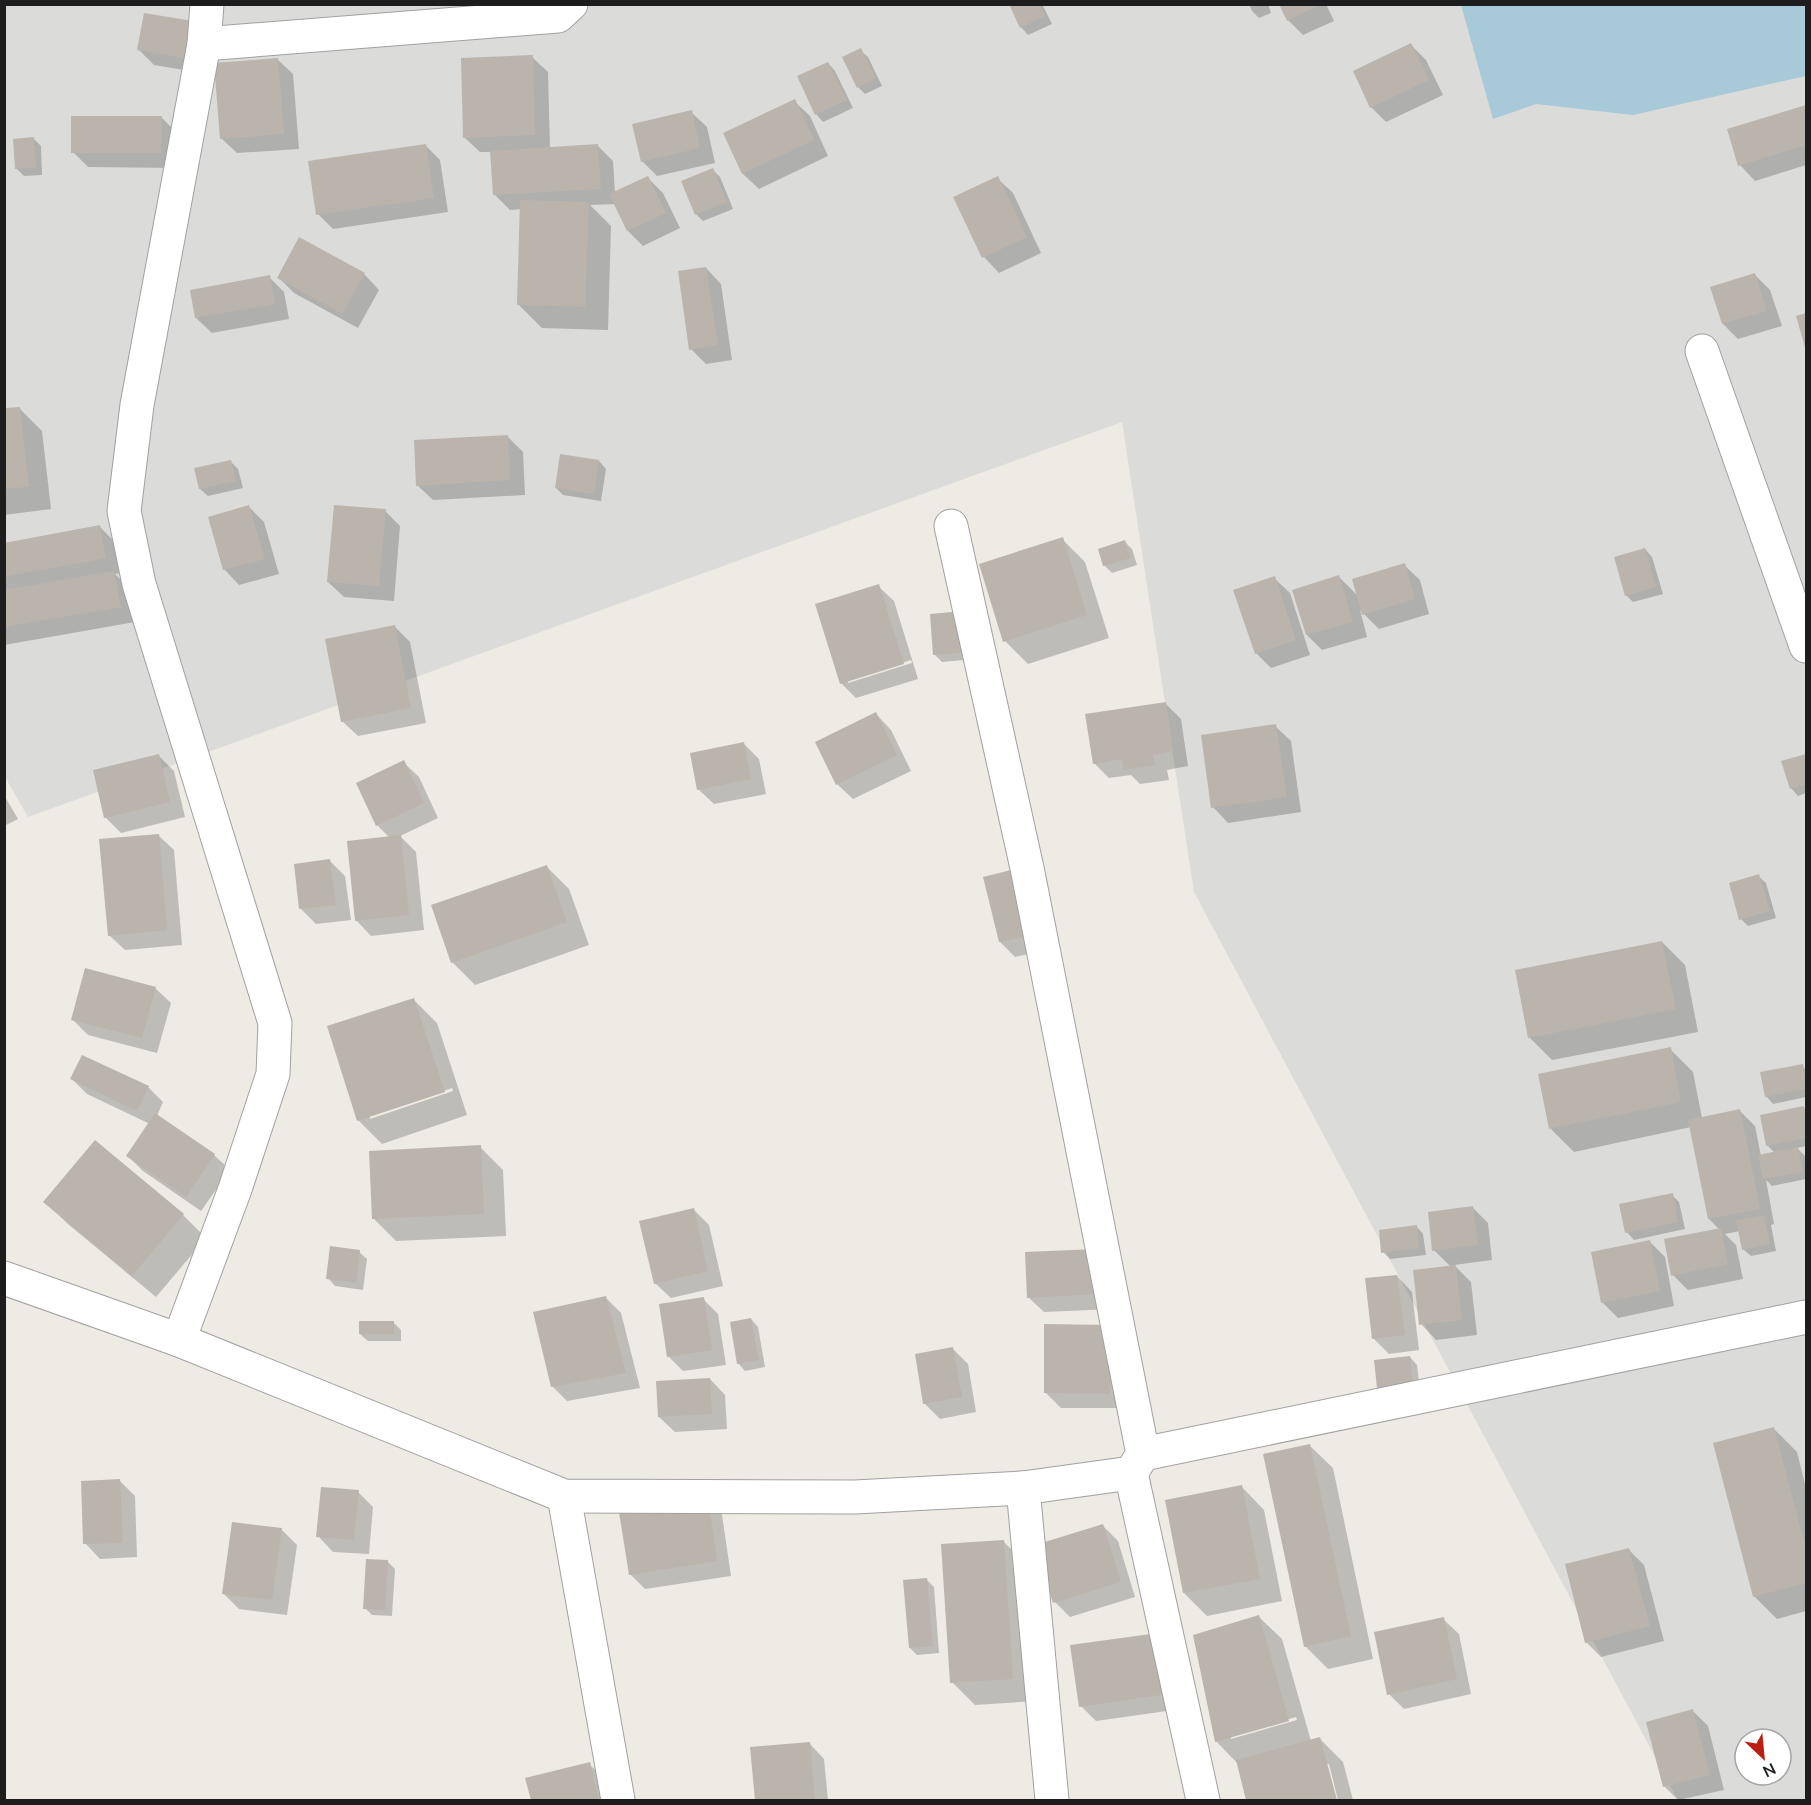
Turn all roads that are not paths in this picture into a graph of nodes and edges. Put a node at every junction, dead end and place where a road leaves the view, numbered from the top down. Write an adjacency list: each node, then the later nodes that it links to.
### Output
1 (207, 4): 3 (street)
2 (571, 4): 3 (street)
3 (204, 44): 9 (street)
4 (1702, 351): 6 (street)
5 (951, 526): 10 (street)
6 (1806, 646)
7 (4, 1278): 9 (street)
8 (1806, 1317): 10 (street)
9 (179, 1340): 12 (street)
10 (1137, 1464): 11 (street); 15 (street)
11 (1023, 1488): 12 (street); 14 (street)
12 (564, 1496): 13 (street)
13 (618, 1800)
14 (1053, 1800)
15 (1203, 1800)

